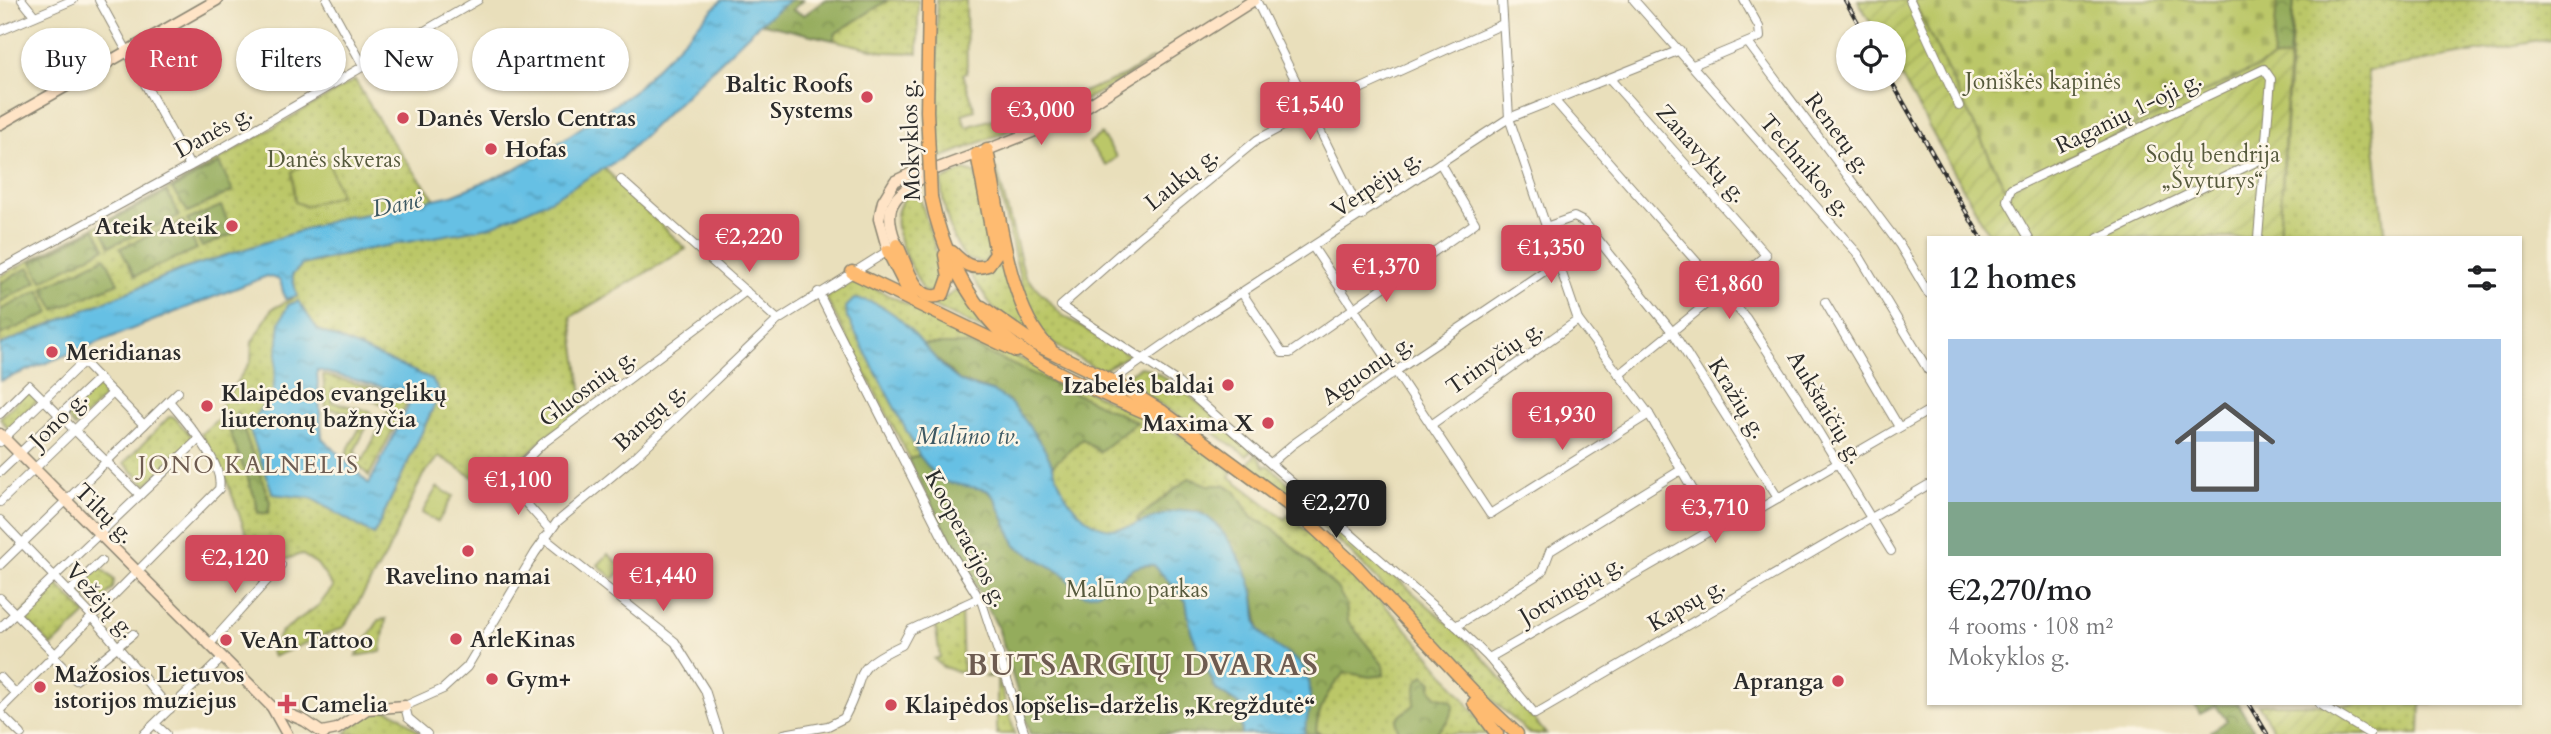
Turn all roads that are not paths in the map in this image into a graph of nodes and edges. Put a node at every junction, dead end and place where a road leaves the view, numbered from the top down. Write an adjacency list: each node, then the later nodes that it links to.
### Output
1 (22, 0): 13 (street)
2 (73, 0): 13 (street)
3 (99, 0): 19 (street)
4 (217, 0): 15 (main road)
5 (327, 0): 22 (street)
6 (478, 0): 16 (street, Danės g.)
7 (929, 0): 42 (main road, Mokyklos g., bridge)
8 (1255, 0): 29 (street); 32 (main road)
9 (1502, 0): 14 (street)
10 (1634, 0): 20 (street, Technikos g.)
11 (1744, 0): 18 (street)
12 (1910, 0): 28 (street)
13 (34, 15): 17 (street)
14 (1503, 24): 29 (street, Laukų g.); 30 (street)
15 (169, 28)
16 (430, 28)
17 (0, 31)
18 (1748, 43): 23 (street); 50 (street, Renetų g.)
19 (125, 47)
20 (1680, 50): 23 (street, Technikos g.); 25 (street, Verpėjų g.)
21 (125, 54): 31 (main road)
22 (360, 60)
23 (1693, 65): 63 (street, Technikos g.)
24 (360, 69): 35 (street, Danės g.)
25 (1609, 78): 27 (street, Verpėjų g.); 49 (street, Zanavykų g.)
26 (149, 91): 35 (street)
27 (1554, 100): 30 (street, Verpėjų g.); 49 (street, Aukštaičių g.)
28 (1959, 106)
29 (1311, 111): 37 (street); 61 (street, Laukų g.)
30 (1509, 118): 34 (street, Verpėjų g.); 38 (street)
31 (0, 124)
32 (982, 152): 42 (main road); 44 (main road); 60 (main road)
33 (2264, 158): 39 (street, Raganių 1-oji g.); 40 (street); 41 (street)
34 (1440, 163): 37 (street, Verpėjų g.); 56 (street)
35 (190, 166): 46 (street, Danės g.)
36 (621, 180): 48 (street)
37 (1362, 216): 43 (street, Verpėjų g.)
38 (1546, 227): 45 (street); 59 (street, Kražių g.)
39 (2028, 236)
40 (2102, 236)
41 (2258, 236)
42 (943, 241): 44 (main road); 55 (main road, Mokyklos g.)
43 (1313, 247): 52 (street, Verpėjų g.); 56 (street)
44 (892, 248): 47 (street, Bangų g.); 53 (main road)
45 (1558, 262): 58 (street); 64 (street, Aguonų g.)
46 (0, 270)
47 (852, 272): 51 (street, Bangų g.); 53 (main road)
48 (746, 290): 57 (street); 99 (street, Gluosnių g.)
49 (1722, 291): 59 (street); 87 (street, Aukštaičių g.)
50 (1927, 291)
51 (818, 292): 57 (street, Bangų g.); 109 (street, Kooperacijos g.)
52 (1242, 293): 56 (street); 61 (street, Verpėjų g.)
53 (914, 302): 62 (main road)
54 (1825, 302): 79 (street)
55 (982, 307): 60 (main road, Mokyklos g.); 62 (main road, Mokyklos g.)
56 (1353, 309): 64 (street)
57 (778, 320): 99 (street, Bangų g.)
58 (1578, 320): 65 (street); 78 (street, Trinyčių g.)
59 (1674, 334): 65 (street); 93 (street, Kražių g.)
60 (1058, 355): 67 (main road, Mokyklos g.)
61 (1143, 359): 67 (street, Verpėjų g.); 86 (street)
62 (1039, 361): 70 (main road, Mokyklos g.)
63 (1927, 368)
64 (1396, 371): 78 (street); 86 (street, Aguonų g.)
65 (1619, 375): 75 (street)
66 (99, 378): 69 (street); 71 (street); 76 (street)
67 (1112, 381): 70 (main road); 81 (main road, Mokyklos g.)
68 (178, 392): 72 (street)
69 (113, 393): 77 (street); 80 (street, Jono g.)
70 (1106, 394): 81 (main road, Mokyklos g.)
71 (44, 400): 74 (street); 76 (street); 82 (street)
72 (169, 401): 77 (street); 83 (street)
73 (1927, 412): 79 (street, Jotvingių g.)
74 (0, 414)
75 (1649, 414): 78 (street); 89 (street)
76 (59, 415): 80 (street); 84 (street)
77 (144, 425): 85 (street)
78 (1431, 425)
79 (1899, 428): 87 (street, Jotvingių g.)
80 (74, 431): 85 (street); 88 (street, Jono g.)
81 (1193, 435): 120 (main road, Mokyklos g.)
82 (1, 438): 84 (main road, Tiltų g.)
83 (199, 439): 92 (street); 106 (street)
84 (19, 454): 88 (main road, Tiltų g.); 90 (street)
85 (107, 463): 92 (street); 95 (street)
86 (1272, 463): 113 (street)
87 (1837, 465): 93 (street, Jotvingių g.); 96 (street, Aukštaičių g.)
88 (34, 470): 94 (street, Jono g.); 95 (main road, Tiltų g.)
89 (1681, 470): 98 (street); 113 (street)
90 (0, 472)
91 (1927, 486): 96 (street, Kapsų g.)
92 (140, 495): 100 (street)
93 (1778, 498): 98 (street, Jotvingių g.)
94 (0, 502)
95 (66, 504): 100 (main road, Tiltų g.); 101 (street)
96 (1871, 518): 102 (street, Aukštaičių g.); 121 (street, Kapsų g.)
97 (0, 520): 101 (street, Vežėjų g.)
98 (1715, 528): 121 (street, Jotvingių g.)
99 (547, 534): 125 (street, Bangų g.); 139 (street)
100 (98, 536): 106 (main road, Tiltų g.); 107 (street)
101 (23, 544): 104 (street); 107 (street, Vežėjų g.)
102 (1891, 551)
103 (101, 561): 108 (street)
104 (0, 565)
105 (281, 565): 116 (street)
106 (136, 573): 112 (street); 116 (main road, Tiltų g.)
107 (55, 577): 108 (street, Vežėjų g.); 111 (street)
108 (69, 592): 112 (street, Vežėjų g.)
109 (979, 597): 140 (street); 141 (street, Kooperacijos g.)
110 (0, 598): 111 (street)
111 (15, 614): 114 (street); 118 (street)
112 (91, 618): 117 (street, Vežėjų g.); 118 (street)
113 (1457, 626): 121 (street)
114 (0, 628)
115 (133, 634): 117 (street)
116 (209, 645): 119 (main road, Tiltų g.)
117 (117, 648): 118 (street); 127 (street, Vežėjų g.)
118 (53, 655): 123 (street)
119 (222, 658): 126 (main road, Tiltų g.); 127 (street)
120 (1440, 658): 142 (main road, Mokyklos g.); 143 (main road, Mokyklos g.)
121 (1489, 658)
122 (0, 677): 123 (street)
123 (15, 693): 128 (street)
124 (2322, 705): 144 (street)
125 (405, 706): 130 (main road); 138 (street)
126 (272, 707): 129 (main road, Tiltų g.); 136 (main road, Tiltų g.)
127 (170, 709): 131 (street)
128 (0, 712): 133 (street)
129 (305, 721): 132 (main road, Tiltų g.); 136 (main road)
130 (348, 722): 132 (main road); 137 (main road)
131 (155, 724): 134 (street); 135 (street)
132 (323, 733)
133 (21, 734)
134 (144, 734)
135 (166, 734)
136 (286, 734)
137 (341, 734)
138 (427, 734)
139 (719, 734)
140 (784, 734)
141 (1026, 734)
142 (1497, 734)
143 (1517, 734)
144 (2370, 734)

